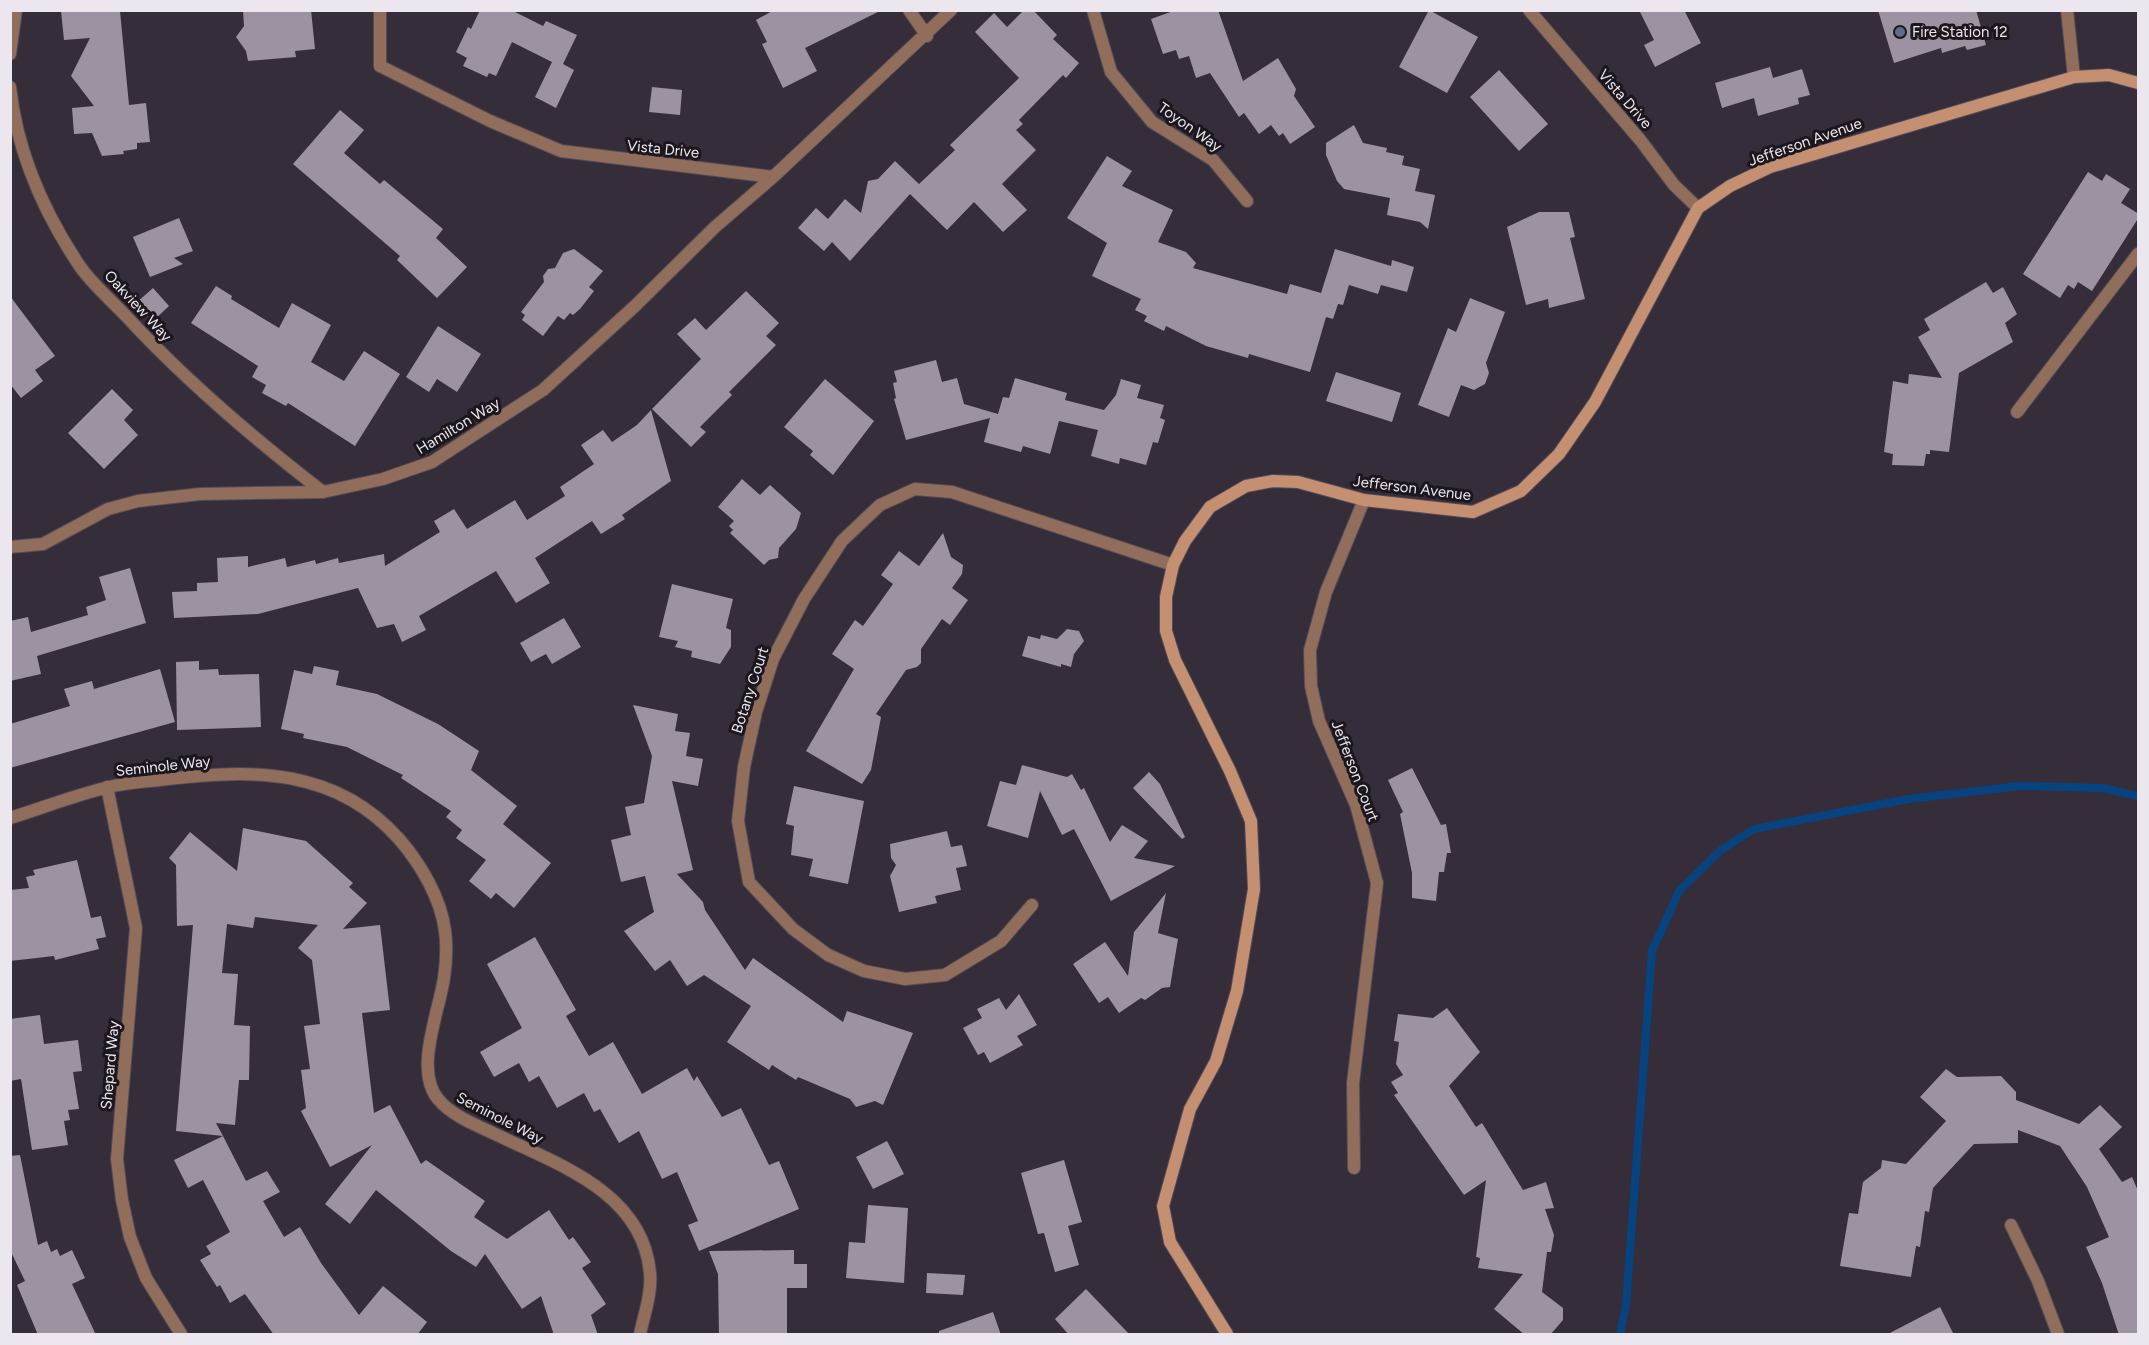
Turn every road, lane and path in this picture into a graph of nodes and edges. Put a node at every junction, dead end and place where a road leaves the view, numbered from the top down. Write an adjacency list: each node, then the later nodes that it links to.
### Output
1 (16, 10): 9 (street)
2 (380, 10): 13 (street, Vista Drive)
3 (909, 10): 8 (street)
4 (951, 10): 8 (street)
5 (1092, 10): 14 (street, Toyon Way)
6 (1529, 10): 15 (street, Vista Drive)
7 (2067, 10): 10 (street)
8 (927, 36): 13 (street)
9 (10, 54)
10 (2074, 76): 11 (street, Jefferson Avenue); 15 (street, Jefferson Avenue)
11 (2139, 83)
12 (10, 87): 18 (street, Oakview Way)
13 (774, 177): 18 (street, Hamilton Way)
14 (1247, 201)
15 (1698, 208): 19 (street, Jefferson Avenue)
16 (2139, 254): 17 (street)
17 (2017, 412)
18 (323, 492): 20 (street, Hamilton Way)
19 (1364, 500): 21 (street, Jefferson Avenue); 25 (street, Jefferson Court)
20 (10, 547)
21 (1173, 565): 24 (street, Botany Court); 29 (street, Jefferson Avenue)
22 (107, 787): 23 (street, Seminole Way); 27 (street, Shepard Way); 28 (street, Seminole Way)
23 (10, 818)
24 (1032, 905)
25 (1354, 1168)
26 (2011, 1225): 30 (street)
27 (181, 1335)
28 (640, 1335)
29 (1227, 1335)
30 (2058, 1335)

